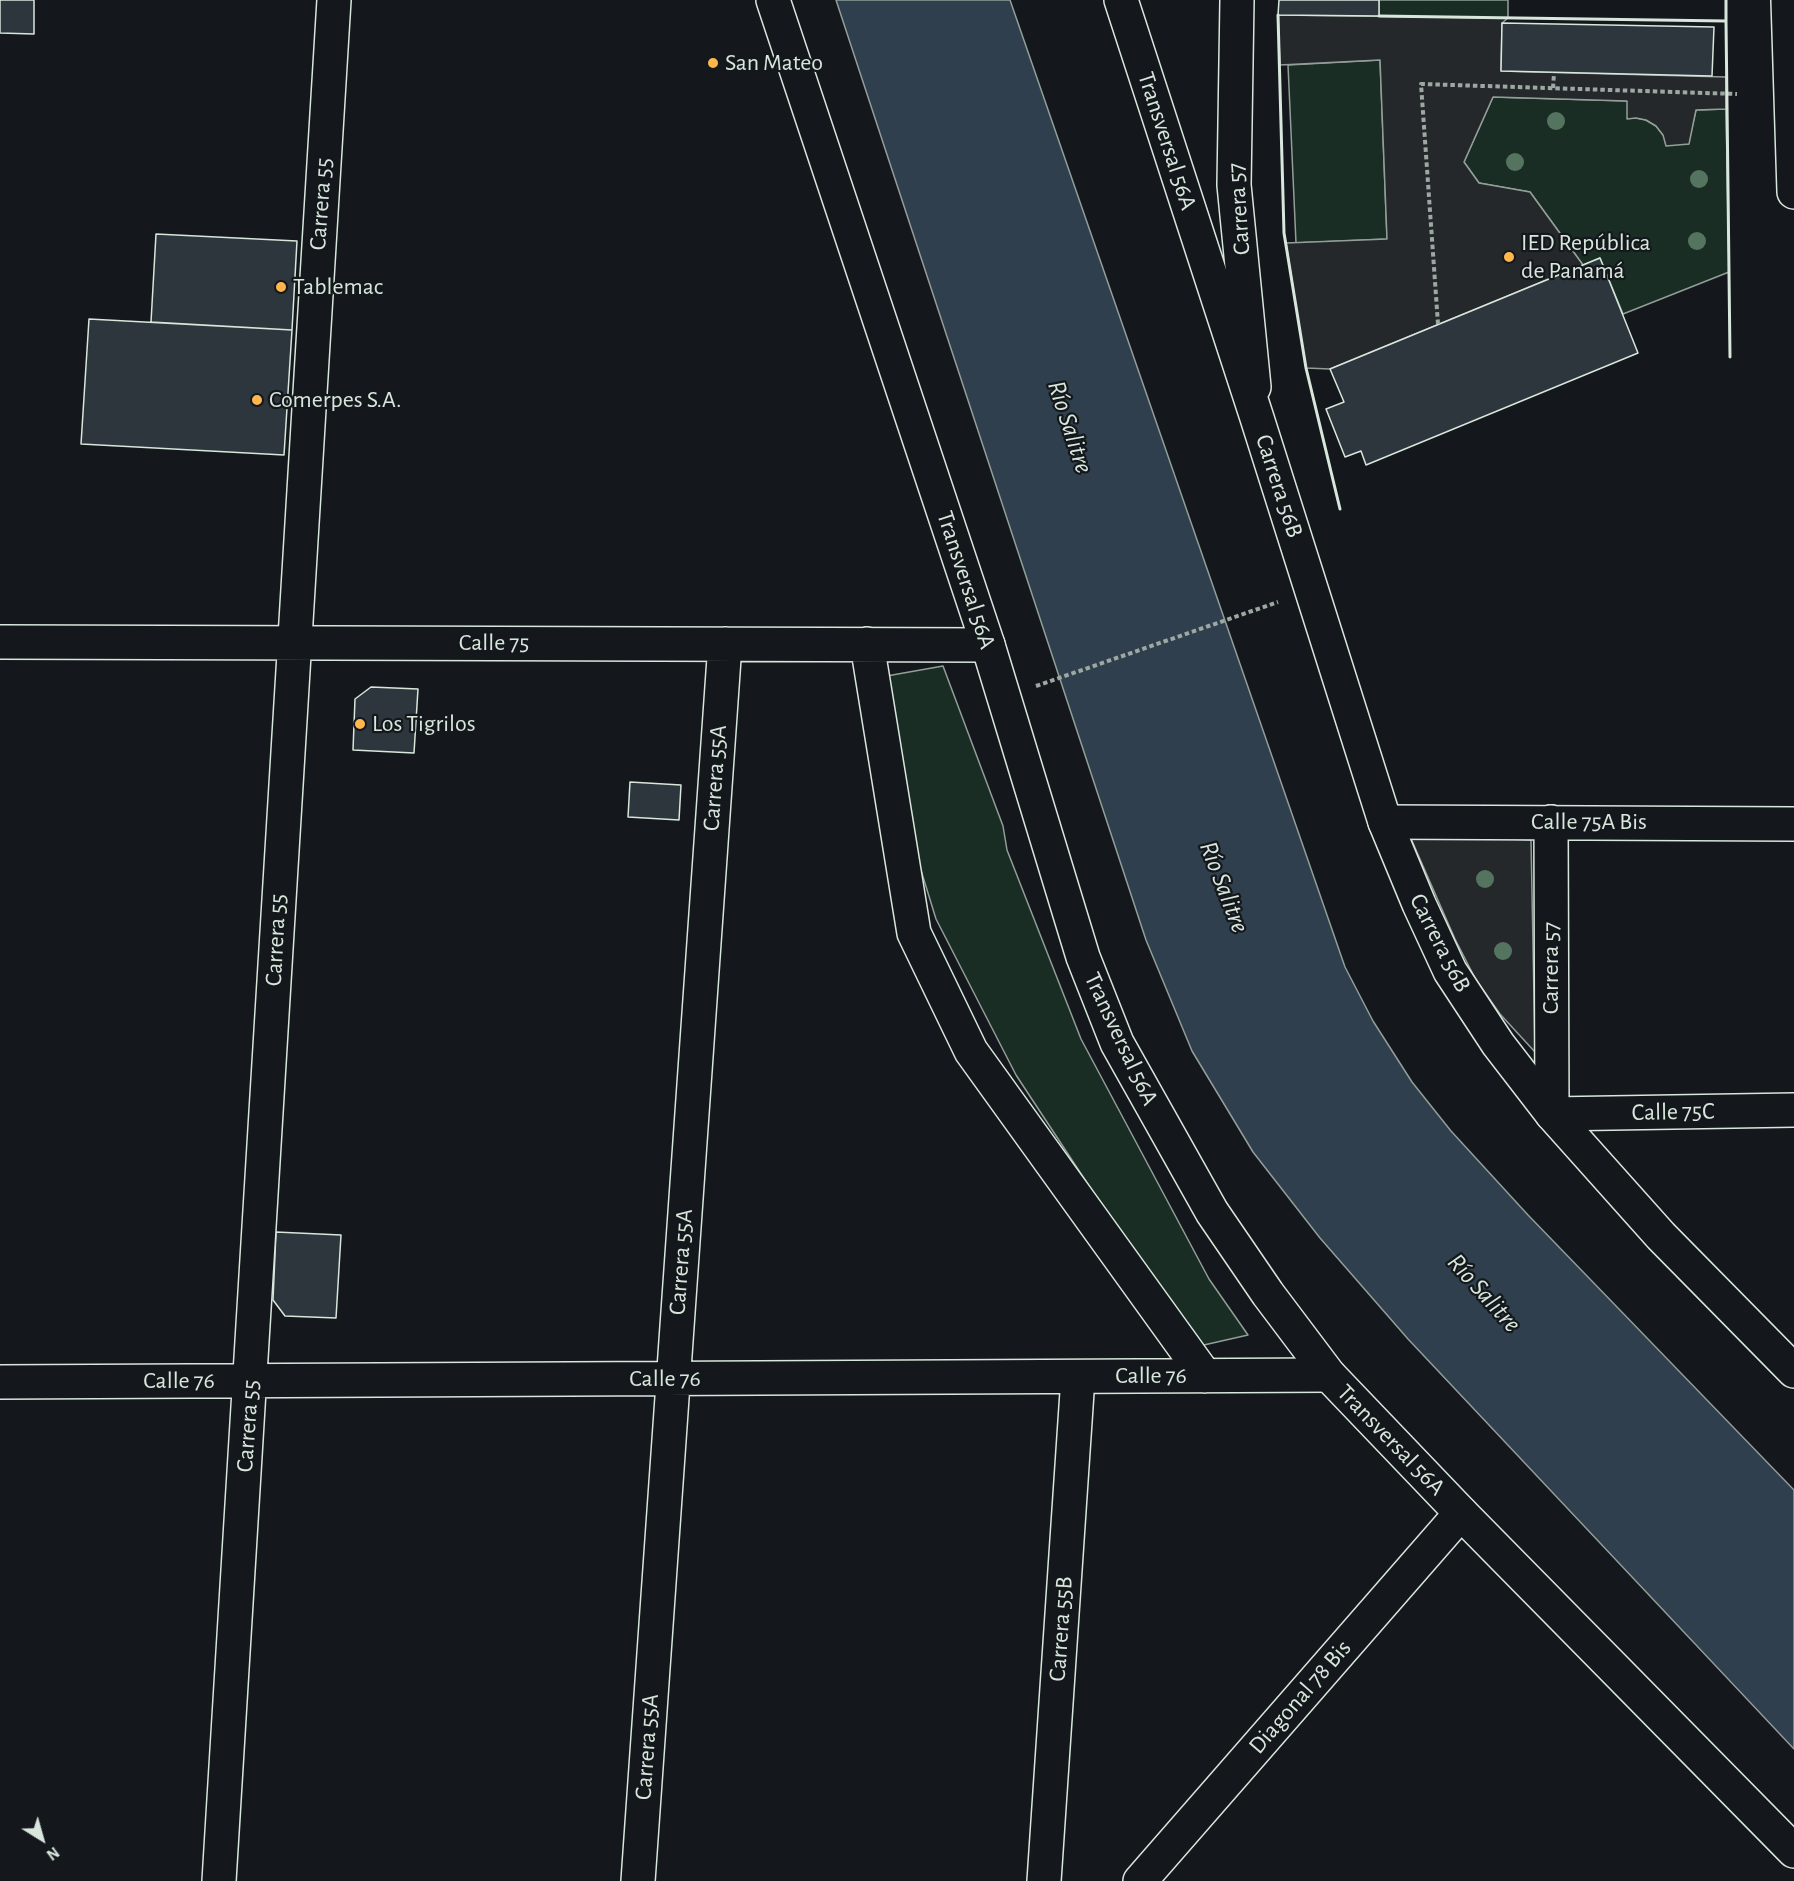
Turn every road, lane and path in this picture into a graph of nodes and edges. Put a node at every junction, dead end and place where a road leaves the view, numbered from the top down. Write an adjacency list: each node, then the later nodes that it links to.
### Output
1 (334, 0): 15 (street, Carrera 55)
2 (772, 0): 18 (street, Transversal 56A)
3 (1121, 0): 12 (street, Transversal 56A)
4 (1238, 0): 12 (street, Carrera 57)
5 (1788, 0): 9 (street)
6 (1554, 73): 7 (path)
7 (1553, 88): 8 (path); 11 (path)
8 (1737, 94)
9 (1793, 116): 10 (street)
10 (1794, 192)
11 (1438, 324)
12 (1257, 418): 20 (street, Carrera 56B)
13 (1287, 599): 19 (path)
14 (0, 642): 15 (street, Calle 75)
15 (294, 642): 16 (street, Calle 75); 30 (street, Carrera 55)
16 (725, 644): 17 (street, Calle 75); 29 (street, Carrera 55A)
17 (867, 644): 18 (street, Calle 75); 27 (street)
18 (988, 645): 26 (street, Transversal 56A)
19 (1052, 680)
20 (1385, 822): 21 (street, Calle 75A Bis); 24 (street, Carrera 56B)
21 (1551, 822): 22 (street, Calle 75A Bis); 24 (street, Carrera 57)
22 (1794, 824)
23 (1794, 1110): 24 (street, Calle 75C)
24 (1552, 1114): 25 (street, Carrera 56B)
25 (1794, 1371)
26 (1329, 1375): 27 (street, Calle 76); 32 (street, Transversal 56A)
27 (1205, 1376): 28 (street, Calle 76)
28 (1077, 1377): 29 (street, Calle 76); 36 (street, Carrera 55B)
29 (673, 1379): 30 (street, Calle 76); 35 (street, Carrera 55A)
30 (251, 1381): 31 (street, Calle 76); 34 (street, Carrera 55)
31 (0, 1382)
32 (1461, 1513): 33 (street, Transversal 56A); 37 (street, Diagonal 78 Bis)
33 (1794, 1851)
34 (219, 1881)
35 (638, 1881)
36 (1044, 1881)
37 (1140, 1881)

